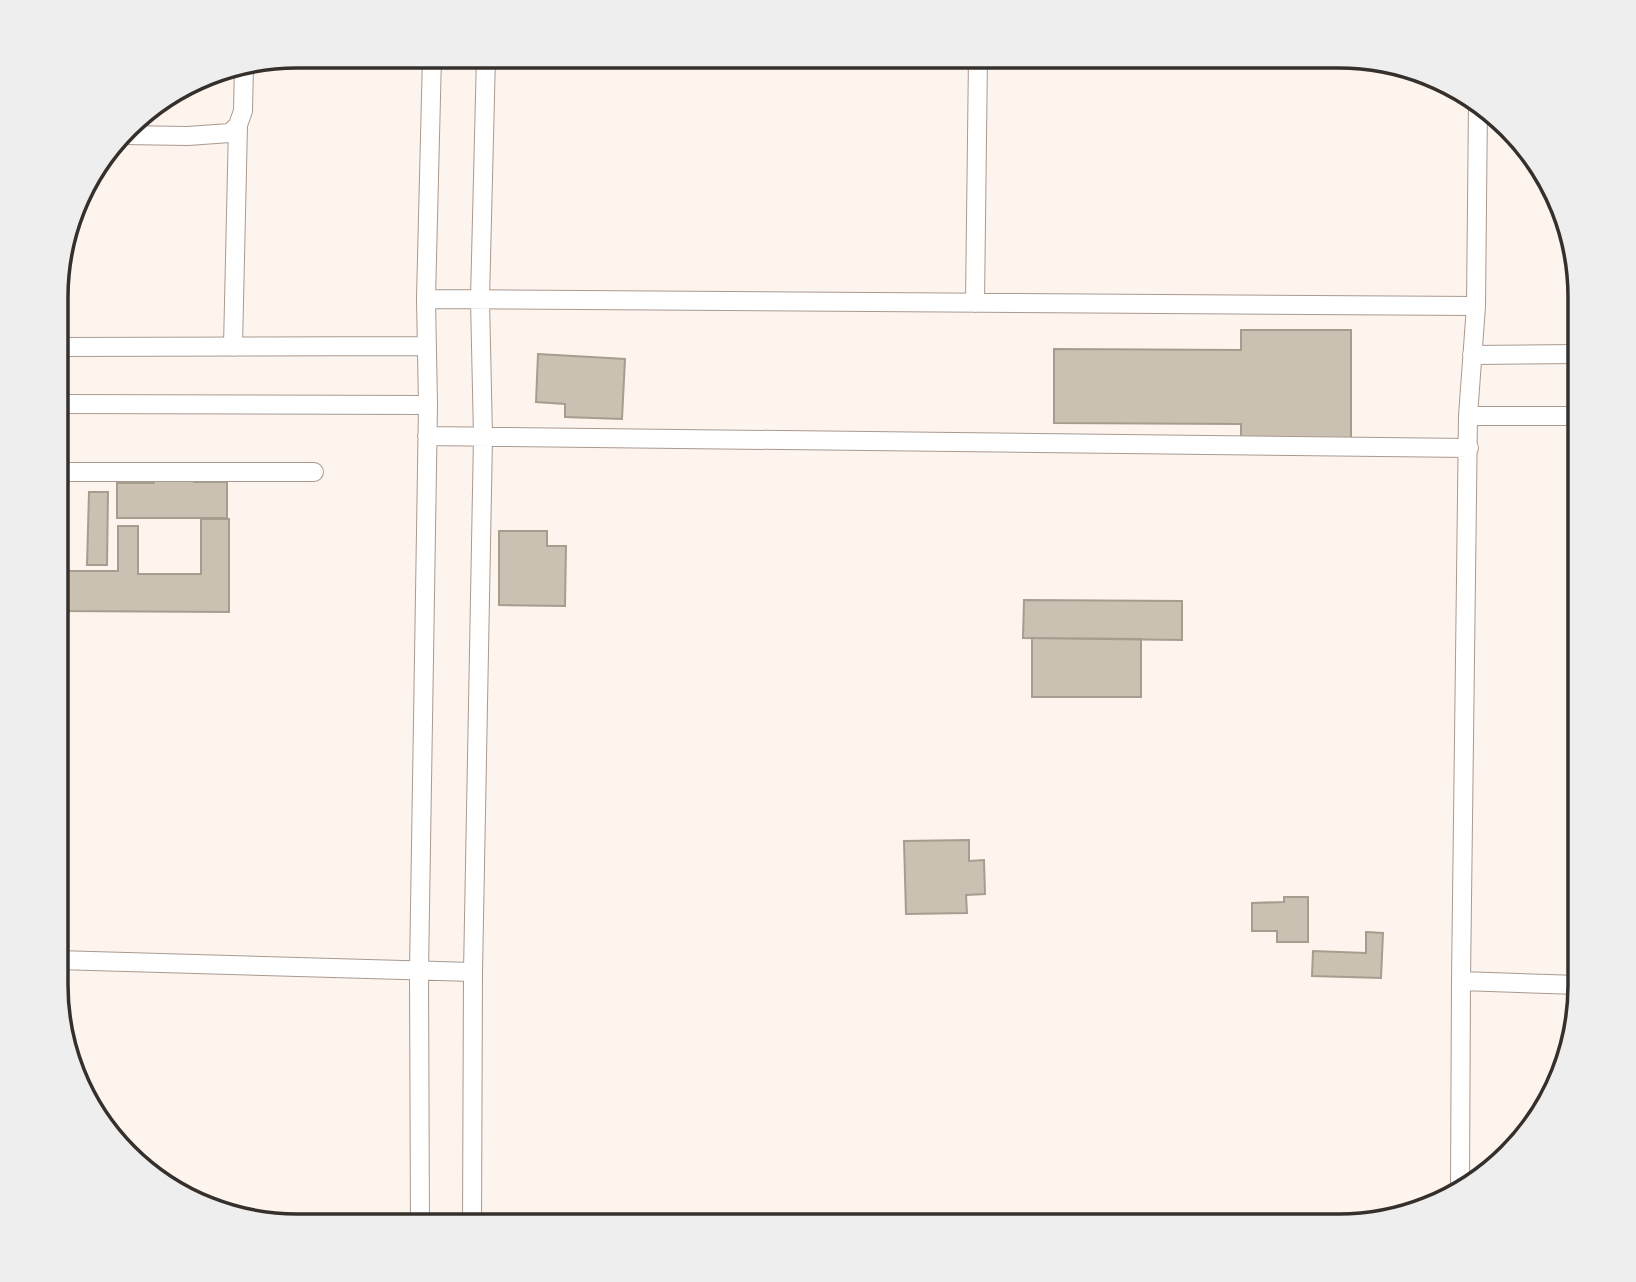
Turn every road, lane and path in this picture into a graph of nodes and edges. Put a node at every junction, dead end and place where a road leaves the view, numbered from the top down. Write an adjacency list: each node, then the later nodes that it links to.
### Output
1 (432, 69): 8 (lane)
2 (486, 69): 9 (lane)
3 (978, 69): 10 (lane)
4 (244, 75): 6 (lane)
5 (1478, 116): 11 (lane)
6 (238, 125): 7 (lane); 13 (lane)
7 (136, 135)
8 (426, 299): 9 (lane); 12 (lane)
9 (480, 299): 10 (lane); 22 (lane)
10 (975, 303): 11 (lane)
11 (1476, 306): 16 (lane)
12 (427, 345): 13 (lane); 18 (lane)
13 (233, 346): 14 (lane)
14 (68, 347)
15 (1568, 354): 16 (lane)
16 (1472, 355): 19 (lane)
17 (68, 404): 18 (lane)
18 (428, 405): 21 (lane)
19 (1468, 416): 20 (lane); 23 (lane)
20 (1568, 416)
21 (427, 436): 22 (lane); 27 (lane)
22 (483, 437): 23 (lane); 28 (lane)
23 (1469, 447): 29 (lane)
24 (68, 472): 25 (lane)
25 (314, 472)
26 (69, 960): 27 (lane)
27 (419, 972): 28 (lane); 32 (lane)
28 (473, 972): 33 (lane)
29 (1461, 981): 30 (lane); 31 (lane)
30 (1567, 985)
31 (1460, 1178)
32 (420, 1213)
33 (472, 1213)

